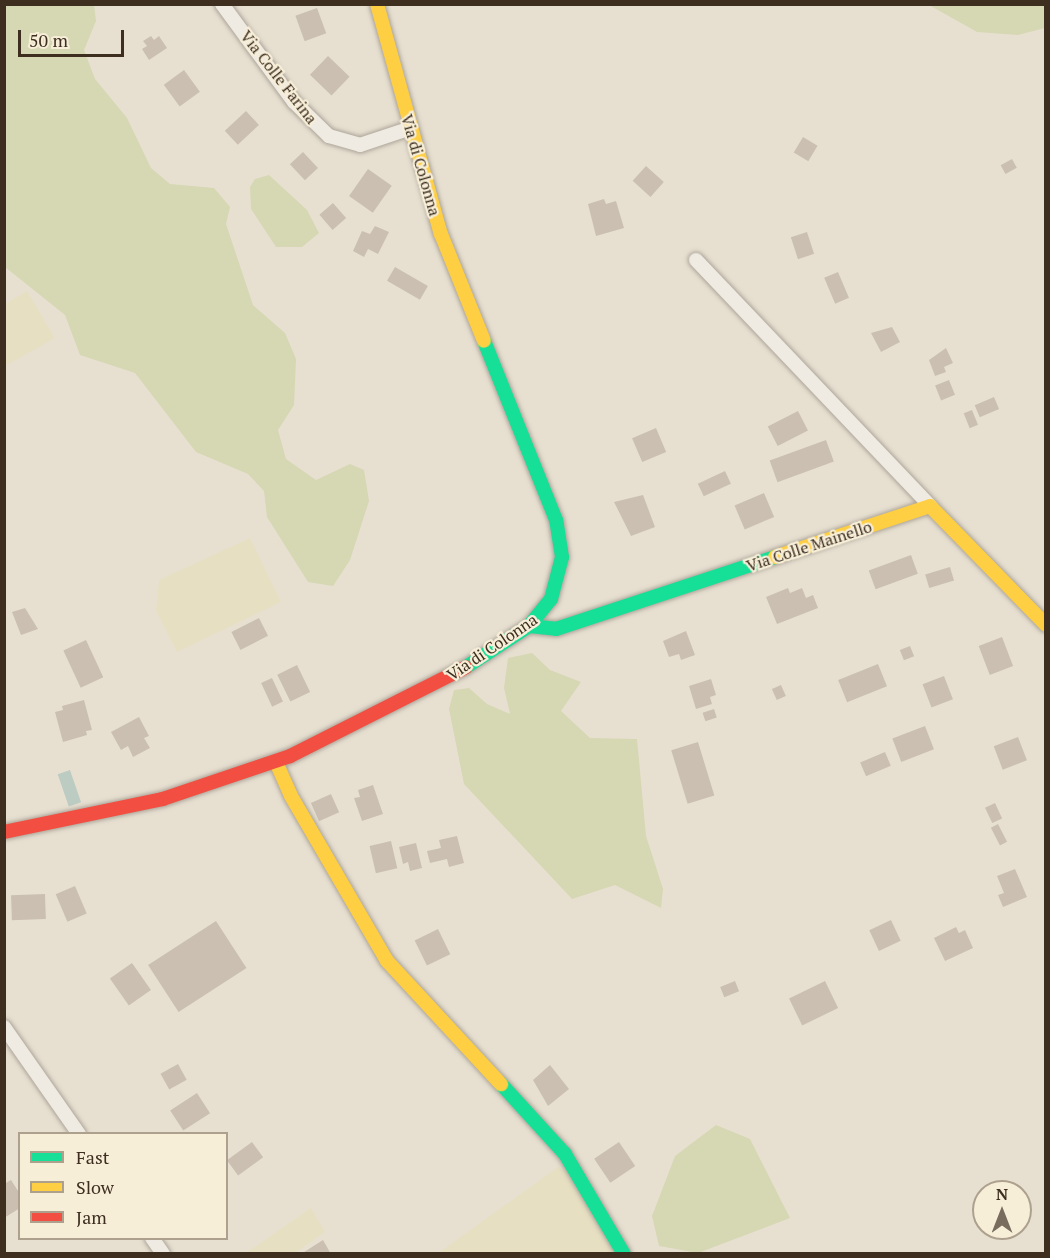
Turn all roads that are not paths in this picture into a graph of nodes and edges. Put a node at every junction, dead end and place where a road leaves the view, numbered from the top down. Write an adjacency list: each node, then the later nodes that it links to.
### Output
1 (222, 4): 3 (street, Via Colle Farina)
2 (377, 4): 3 (street, Via di Colonna)
3 (411, 128): 7 (street, Via di Colonna)
4 (696, 260): 5 (street)
5 (930, 506): 6 (street); 7 (street, Via Colle Mainello)
6 (1046, 625)
7 (529, 626): 8 (street, Via di Colonna)
8 (276, 762): 9 (street, Via di Colonna); 14 (street)
9 (4, 832)
10 (4, 1027): 11 (street)
11 (78, 1132)
12 (153, 1240): 13 (street)
13 (163, 1254)
14 (624, 1254)

